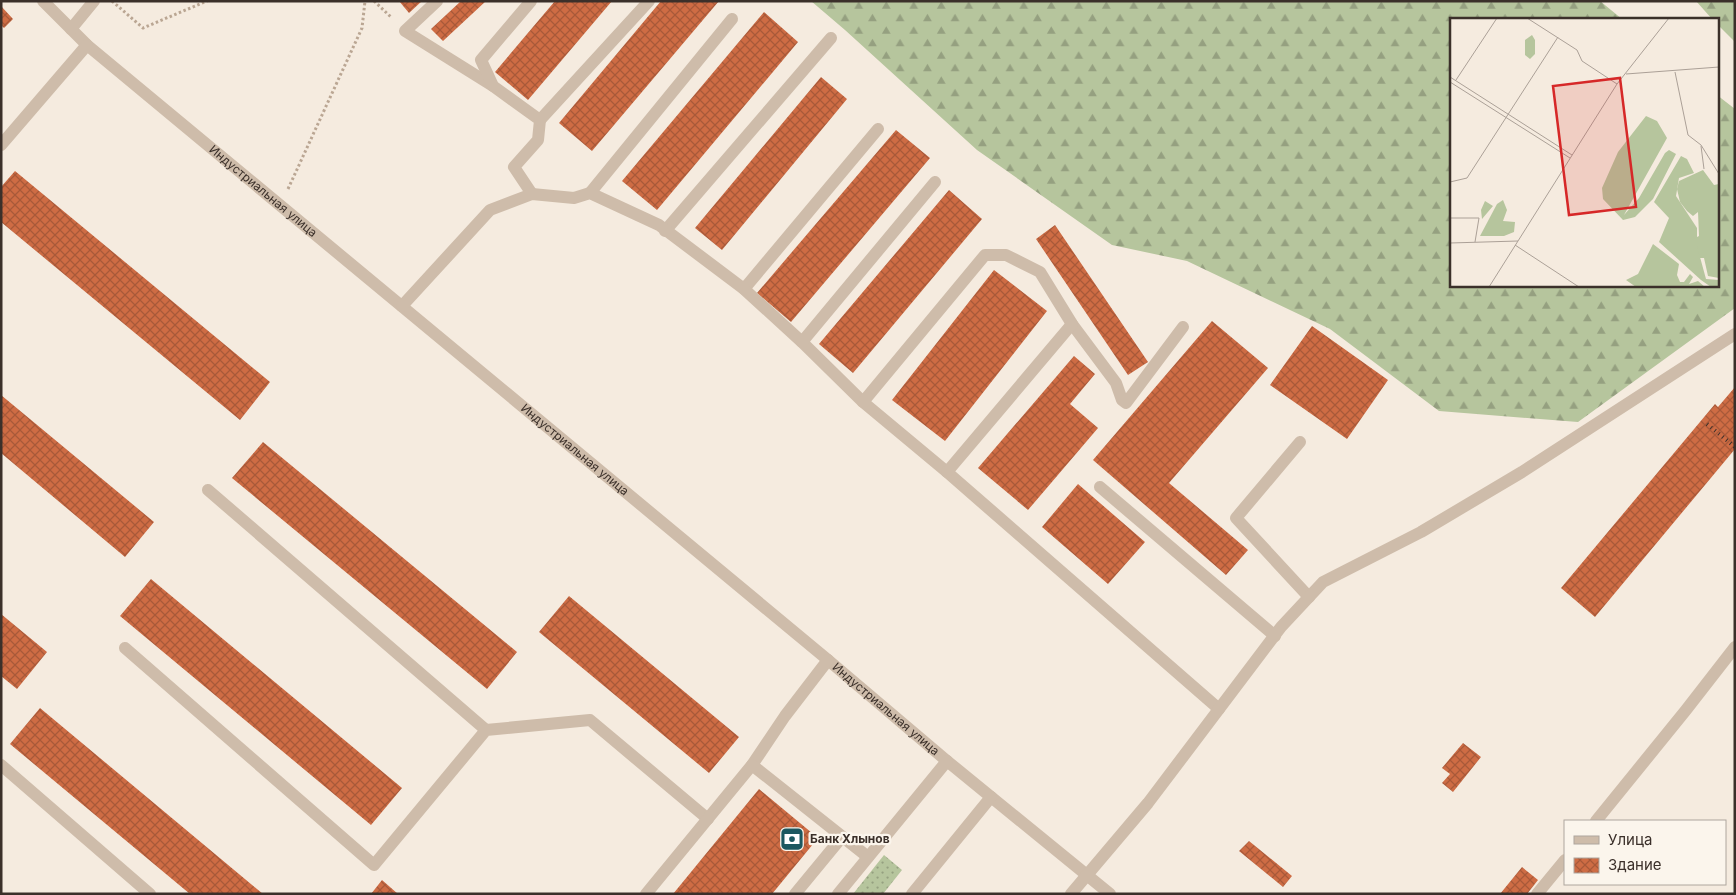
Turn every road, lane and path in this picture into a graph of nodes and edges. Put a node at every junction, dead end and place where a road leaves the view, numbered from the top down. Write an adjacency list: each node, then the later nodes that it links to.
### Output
1 (43, 1): 11 (street, Индустриальная улица)
2 (94, 1): 11 (street)
3 (112, 1): 4 (path)
4 (207, 1)
5 (365, 1): 22 (path)
6 (374, 1): 12 (path)
7 (437, 1): 12 (street)
8 (531, 1): 15 (street)
9 (649, 1): 16 (street)
10 (732, 19): 20 (street)
11 (71, 29): 14 (street, Индустриальная улица)
12 (405, 31): 15 (street)
13 (831, 38): 23 (street)
14 (87, 45): 18 (street); 22 (street, Индустриальная улица)
15 (493, 86): 16 (street)
16 (540, 120): 21 (street)
17 (878, 129): 24 (street)
18 (1, 145)
19 (935, 182): 29 (street)
20 (590, 193): 21 (street); 23 (street)
21 (532, 194): 25 (street)
22 (280, 205): 25 (street, Индустриальная улица)
23 (665, 231): 24 (street)
24 (744, 289): 29 (street)
25 (402, 306): 39 (street, Индустриальная улица)
26 (1072, 324): 27 (street); 30 (street); 32 (street)
27 (1183, 327)
28 (1735, 334): 35 (street)
29 (802, 342): 30 (street)
30 (863, 402): 32 (street)
31 (1300, 442): 35 (street)
32 (947, 472): 40 (street)
33 (1100, 487): 36 (street)
34 (208, 490): 41 (street)
35 (1309, 597): 36 (street)
36 (1275, 636): 40 (street)
37 (1735, 647): 47 (street)
38 (125, 648): 41 (street)
39 (828, 660): 42 (street, Индустриальная улица); 44 (street)
40 (1218, 709): 51 (street)
41 (486, 730): 46 (street)
42 (947, 761): 45 (street, Индустриальная улица); 49 (street)
43 (1, 765): 52 (street)
44 (752, 765): 46 (street); 48 (street)
45 (991, 797): 51 (street, Индустриальная улица); 56 (street)
46 (708, 819): 53 (street)
47 (1597, 820)
48 (842, 837): 49 (street); 54 (street)
49 (868, 857): 55 (street)
50 (1564, 861): 59 (street)
51 (1087, 875): 57 (street); 58 (street, Индустриальная улица)
52 (150, 894)
53 (646, 894)
54 (795, 894)
55 (838, 894)
56 (912, 894)
57 (1071, 894)
58 (1110, 894)
59 (1537, 894)

